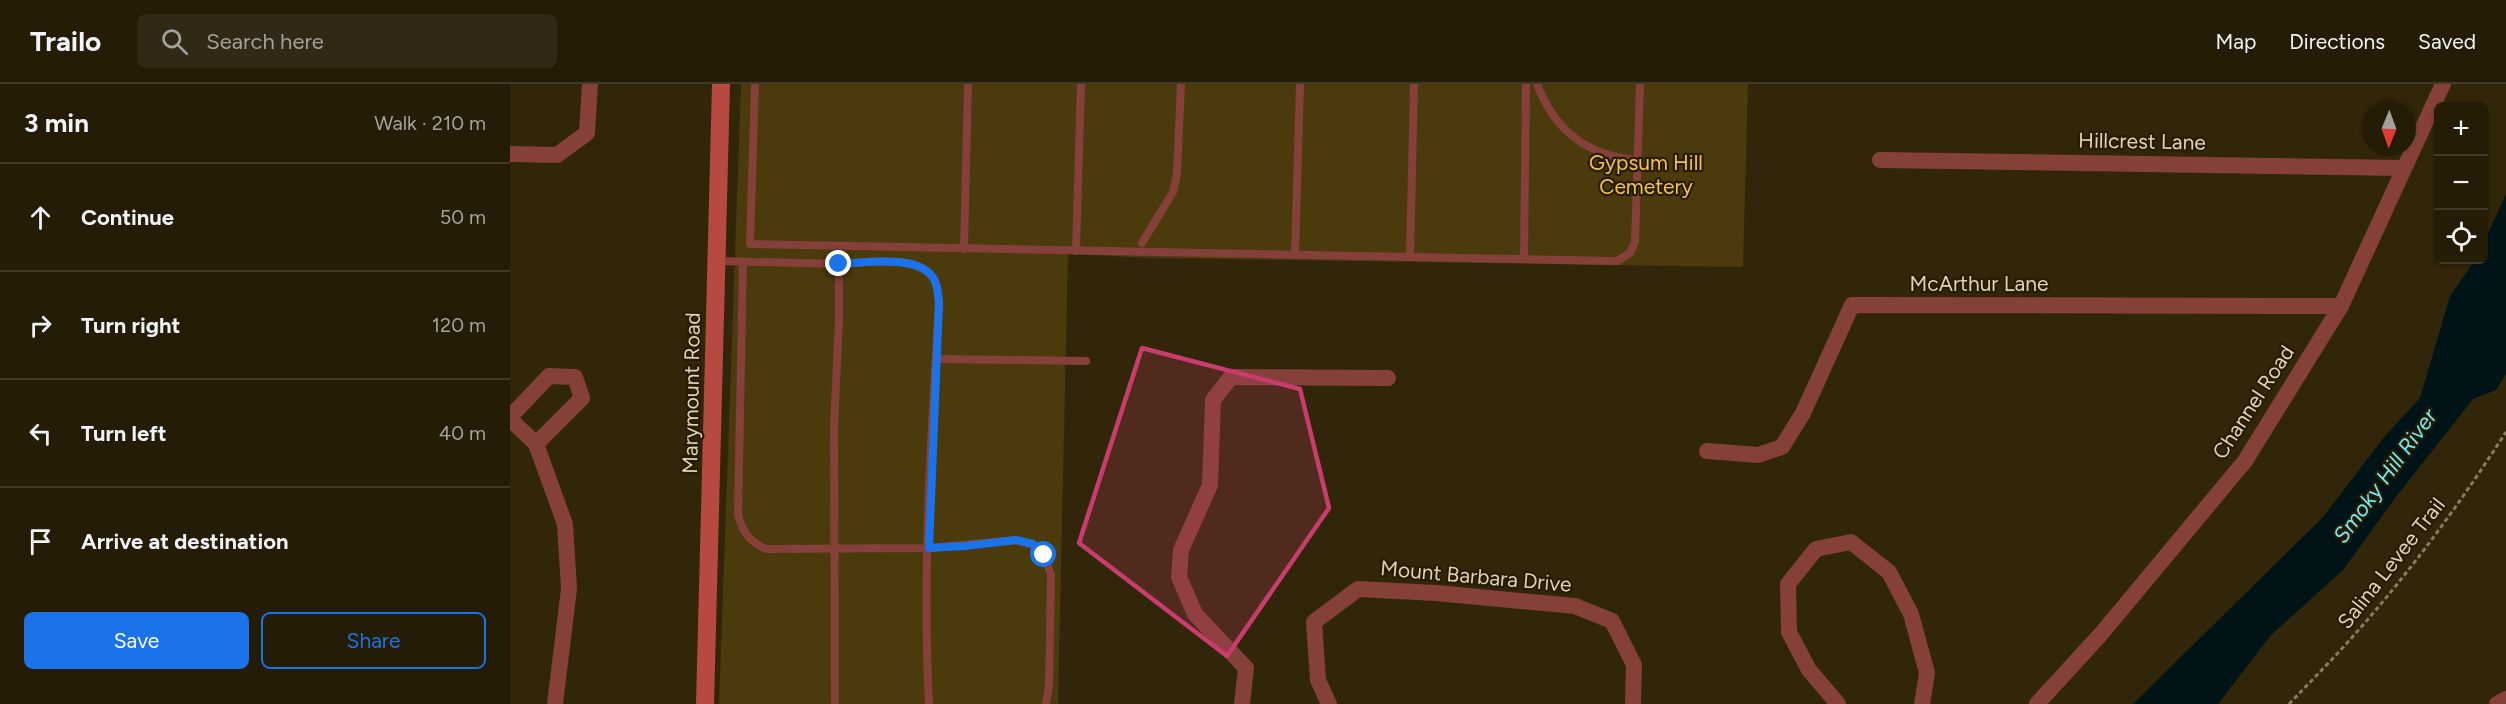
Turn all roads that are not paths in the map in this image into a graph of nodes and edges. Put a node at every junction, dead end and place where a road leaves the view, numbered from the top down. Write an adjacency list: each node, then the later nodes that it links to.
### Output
1 (590, 84): 13 (street)
2 (721, 84): 23 (street, Marymount Road)
3 (755, 84): 18 (lane)
4 (968, 84): 18 (lane)
5 (1081, 84): 19 (lane)
6 (1181, 84): 17 (lane)
7 (1300, 84): 20 (lane)
8 (1414, 84): 21 (lane)
9 (1526, 84): 22 (lane)
10 (1537, 84): 14 (lane)
11 (1640, 84): 14 (lane)
12 (2443, 84): 16 (street, Channel Road)
13 (510, 154)
14 (1638, 160): 22 (lane)
15 (1880, 160): 16 (street, Hillcrest Lane)
16 (2404, 168): 26 (street, Channel Road)
17 (1142, 243)
18 (964, 249): 19 (lane)
19 (1076, 251): 20 (lane)
20 (1295, 255): 21 (lane)
21 (1410, 257): 22 (lane)
22 (1524, 259)
23 (717, 261): 24 (lane); 37 (street, Marymount Road)
24 (743, 261): 25 (lane); 33 (lane)
25 (839, 264): 27 (lane); 33 (lane)
26 (2341, 306): 32 (street, McArthur Lane); 46 (street, Channel Road)
27 (936, 359): 28 (lane); 34 (lane)
28 (1086, 361)
29 (1388, 378): 41 (street)
30 (510, 418): 31 (street); 31 (street)
31 (536, 444): 36 (street)
32 (1707, 451)
33 (835, 548): 34 (lane); 38 (lane)
34 (929, 548): 39 (lane); 40 (lane)
35 (2506, 699): 47 (street)
36 (555, 704)
37 (705, 704)
38 (835, 704)
39 (929, 704)
40 (1046, 704)
41 (1242, 704)
42 (1329, 704): 43 (street, Mount Barbara Drive)
43 (1633, 704)
44 (1838, 704): 45 (street)
45 (1922, 704)
46 (2037, 704)
47 (2497, 704)

